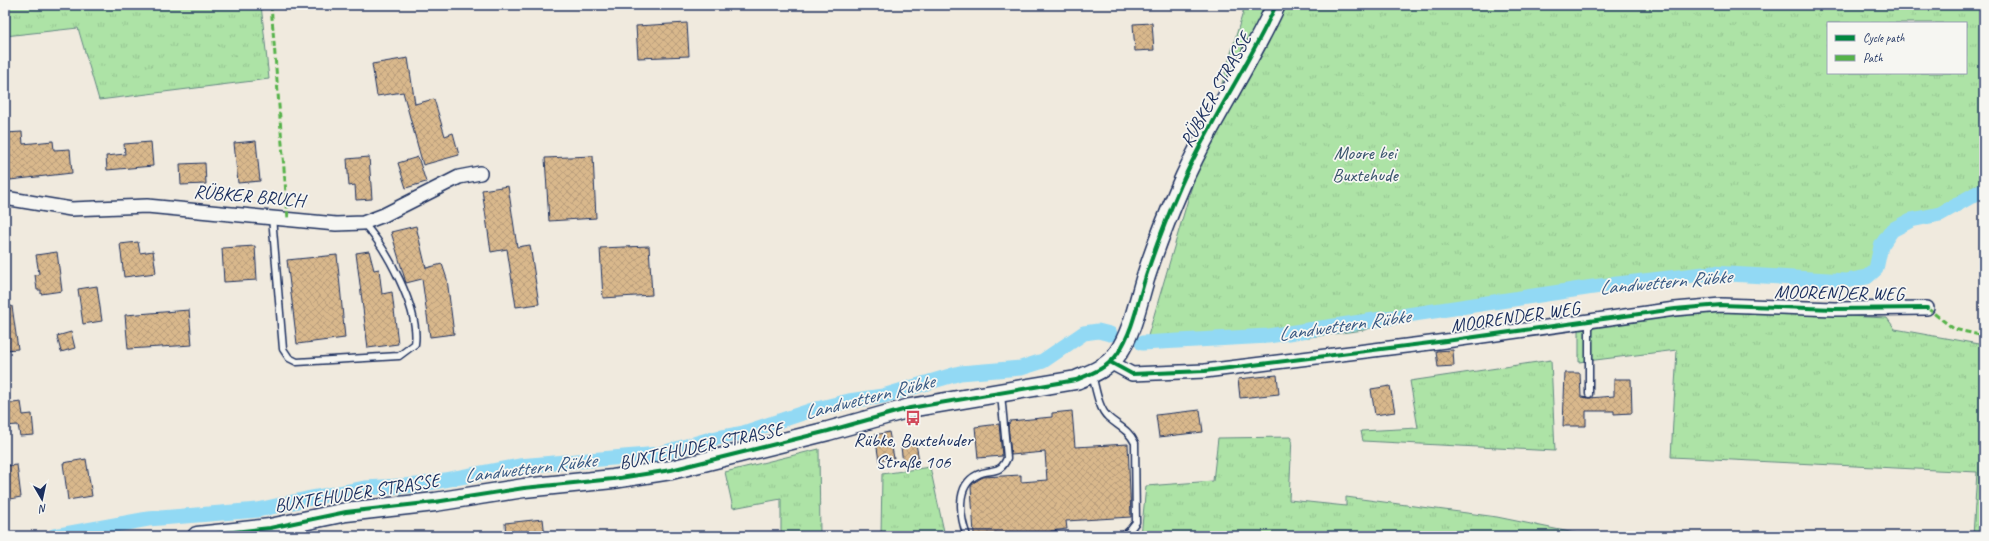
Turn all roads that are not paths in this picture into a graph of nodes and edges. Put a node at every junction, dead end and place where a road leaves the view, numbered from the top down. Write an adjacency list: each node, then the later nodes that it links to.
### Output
1 (1276, 5): 6 (street, RÜBKER STRASSE)
2 (480, 173): 5 (street, RÜBKER BRUCH)
3 (5, 198): 4 (street, RÜBKER BRUCH)
4 (272, 217): 5 (street, RÜBKER BRUCH); 5 (lane)
5 (362, 223)
6 (1146, 277): 9 (street, BUXTEHUDER STRASSE)
7 (1927, 308): 8 (street, MOORENDER WEG)
8 (1589, 321): 9 (street, MOORENDER WEG); 12 (lane)
9 (1110, 362): 10 (street, BUXTEHUDER STRASSE)
10 (1092, 374): 11 (street, BUXTEHUDER STRASSE); 15 (lane)
11 (1001, 392): 13 (street, BUXTEHUDER STRASSE); 14 (lane)
12 (1589, 394)
13 (197, 536)
14 (967, 536)
15 (1123, 536)

